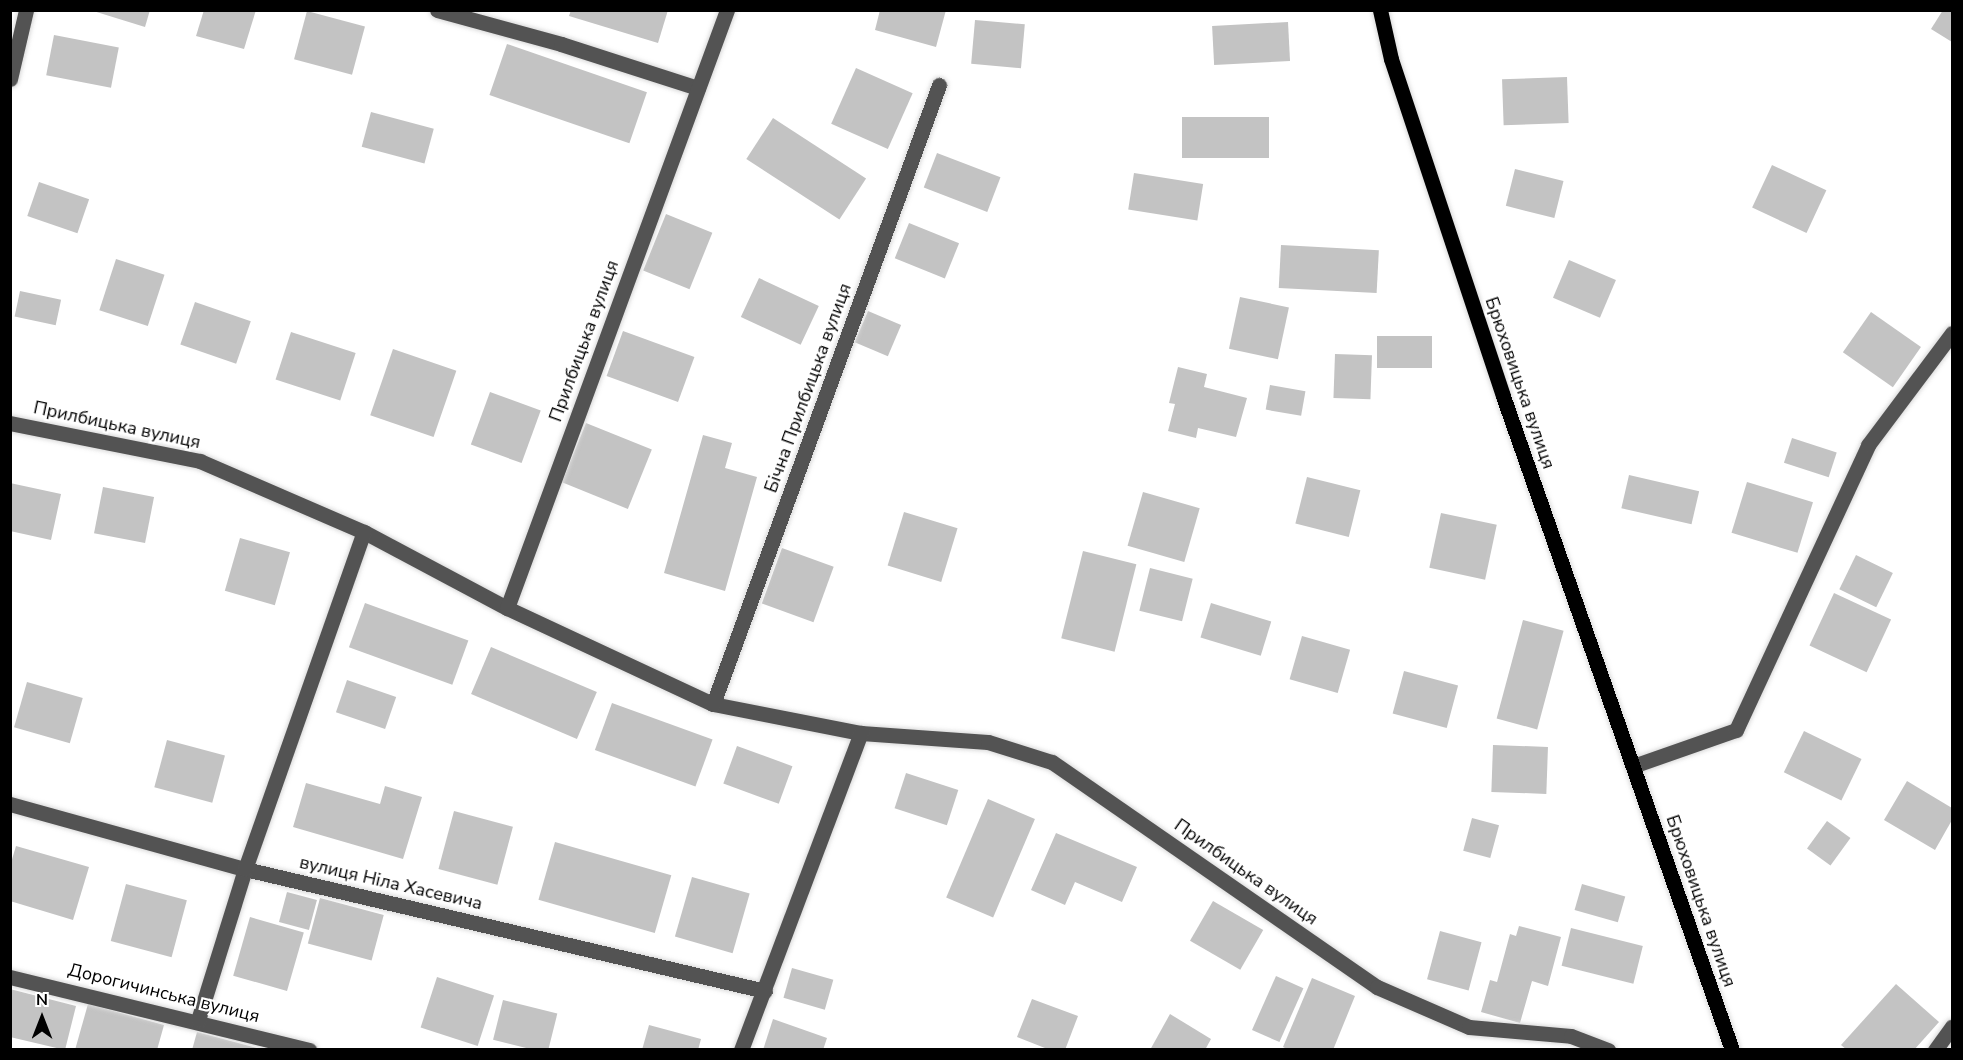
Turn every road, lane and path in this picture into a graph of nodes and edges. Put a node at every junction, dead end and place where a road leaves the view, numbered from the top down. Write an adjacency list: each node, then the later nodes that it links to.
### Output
1 (26, 10): 5 (street)
2 (437, 10): 7 (street)
3 (727, 10): 7 (street, Прилбицька вулиця)
4 (1380, 10): 14 (main road, Брюховицька вулиця)
5 (10, 79)
6 (939, 85): 12 (street, Бічна Прилбицька вулиця)
7 (698, 88): 11 (street, Прилбицька вулиця)
8 (1953, 333): 14 (street)
9 (10, 423): 10 (street, Прилбицька вулиця)
10 (364, 532): 11 (street, Прилбицька вулиця); 16 (street)
11 (507, 608): 12 (street, Прилбицька вулиця)
12 (713, 704): 13 (street, Прилбицька вулиця)
13 (861, 733): 18 (street); 23 (street, Прилбицька вулиця)
14 (1633, 766): 24 (main road, Брюховицька вулиця)
15 (10, 804): 16 (street, вулиця Ніла Хасевича)
16 (245, 869): 18 (street, вулиця Ніла Хасевича); 19 (street)
17 (10, 977): 19 (street, Дорогичинська вулиця)
18 (765, 991): 22 (street)
19 (198, 1020): 21 (street, Дорогичинська вулиця)
20 (1953, 1027): 25 (street)
21 (309, 1050)
22 (741, 1050)
23 (1608, 1050)
24 (1732, 1050)
25 (1935, 1050)

